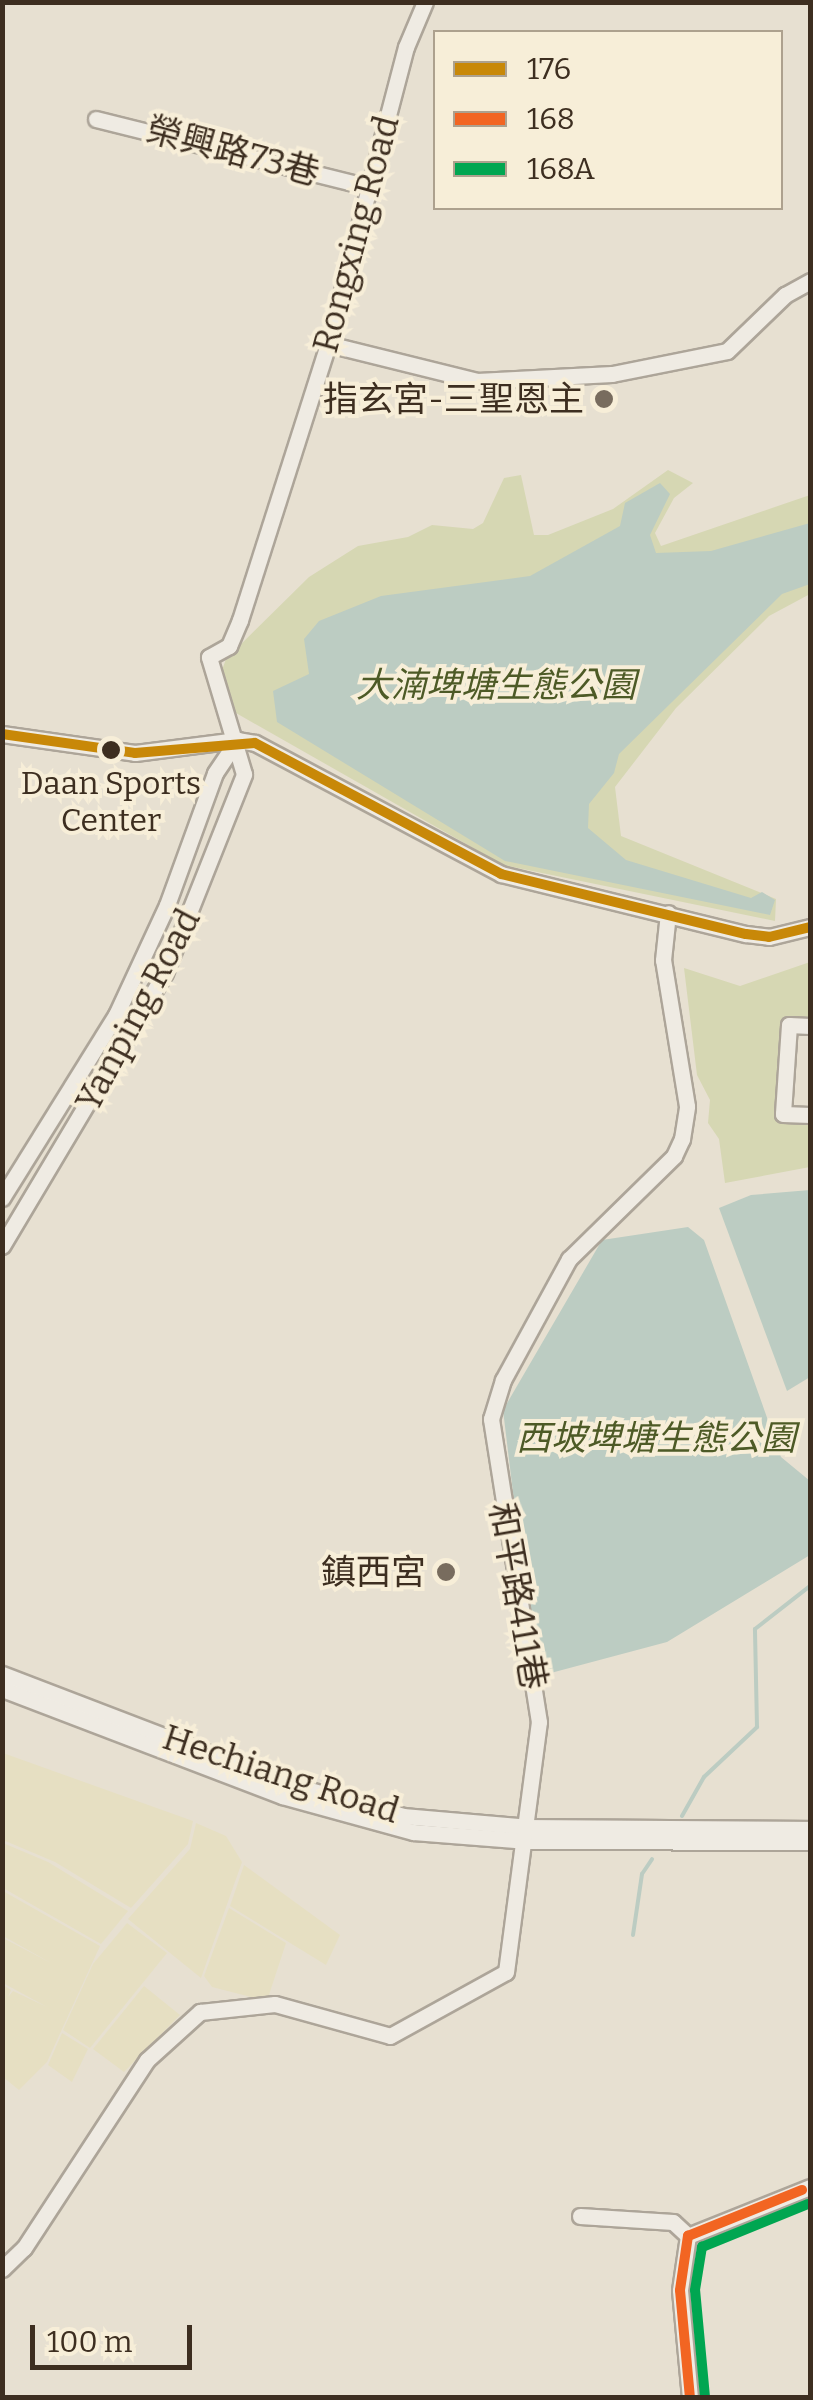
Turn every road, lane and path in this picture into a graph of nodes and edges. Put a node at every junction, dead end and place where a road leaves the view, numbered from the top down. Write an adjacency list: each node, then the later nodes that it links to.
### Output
1 (425, 2): 3 (street, Rongxing Road)
2 (96, 119): 3 (street, 榮興路73巷)
3 (370, 187): 5 (street, Rongxing Road)
4 (810, 281): 5 (street)
5 (328, 344): 7 (street, Rongxing Road)
6 (2, 734): 7 (street)
7 (237, 740): 8 (street); 12 (street, Yanping Road); 13 (street, Yanping Road)
8 (668, 913): 9 (street); 17 (street, 和平路411巷)
9 (810, 927)
10 (810, 1026): 11 (street)
11 (810, 1114)
12 (2, 1198)
13 (2, 1246)
14 (2, 1674): 17 (street, Hechiang Road)
15 (2, 1688): 17 (street, Hechiang Road)
16 (810, 1829): 17 (street, Hechiang Road)
17 (529, 1834): 18 (street, Hechiang Road); 22 (street, 和平路411巷)
18 (810, 1842)
19 (810, 2186): 21 (street)
20 (580, 2216): 21 (street)
21 (688, 2236): 23 (street)
22 (2, 2269)
23 (690, 2398)

